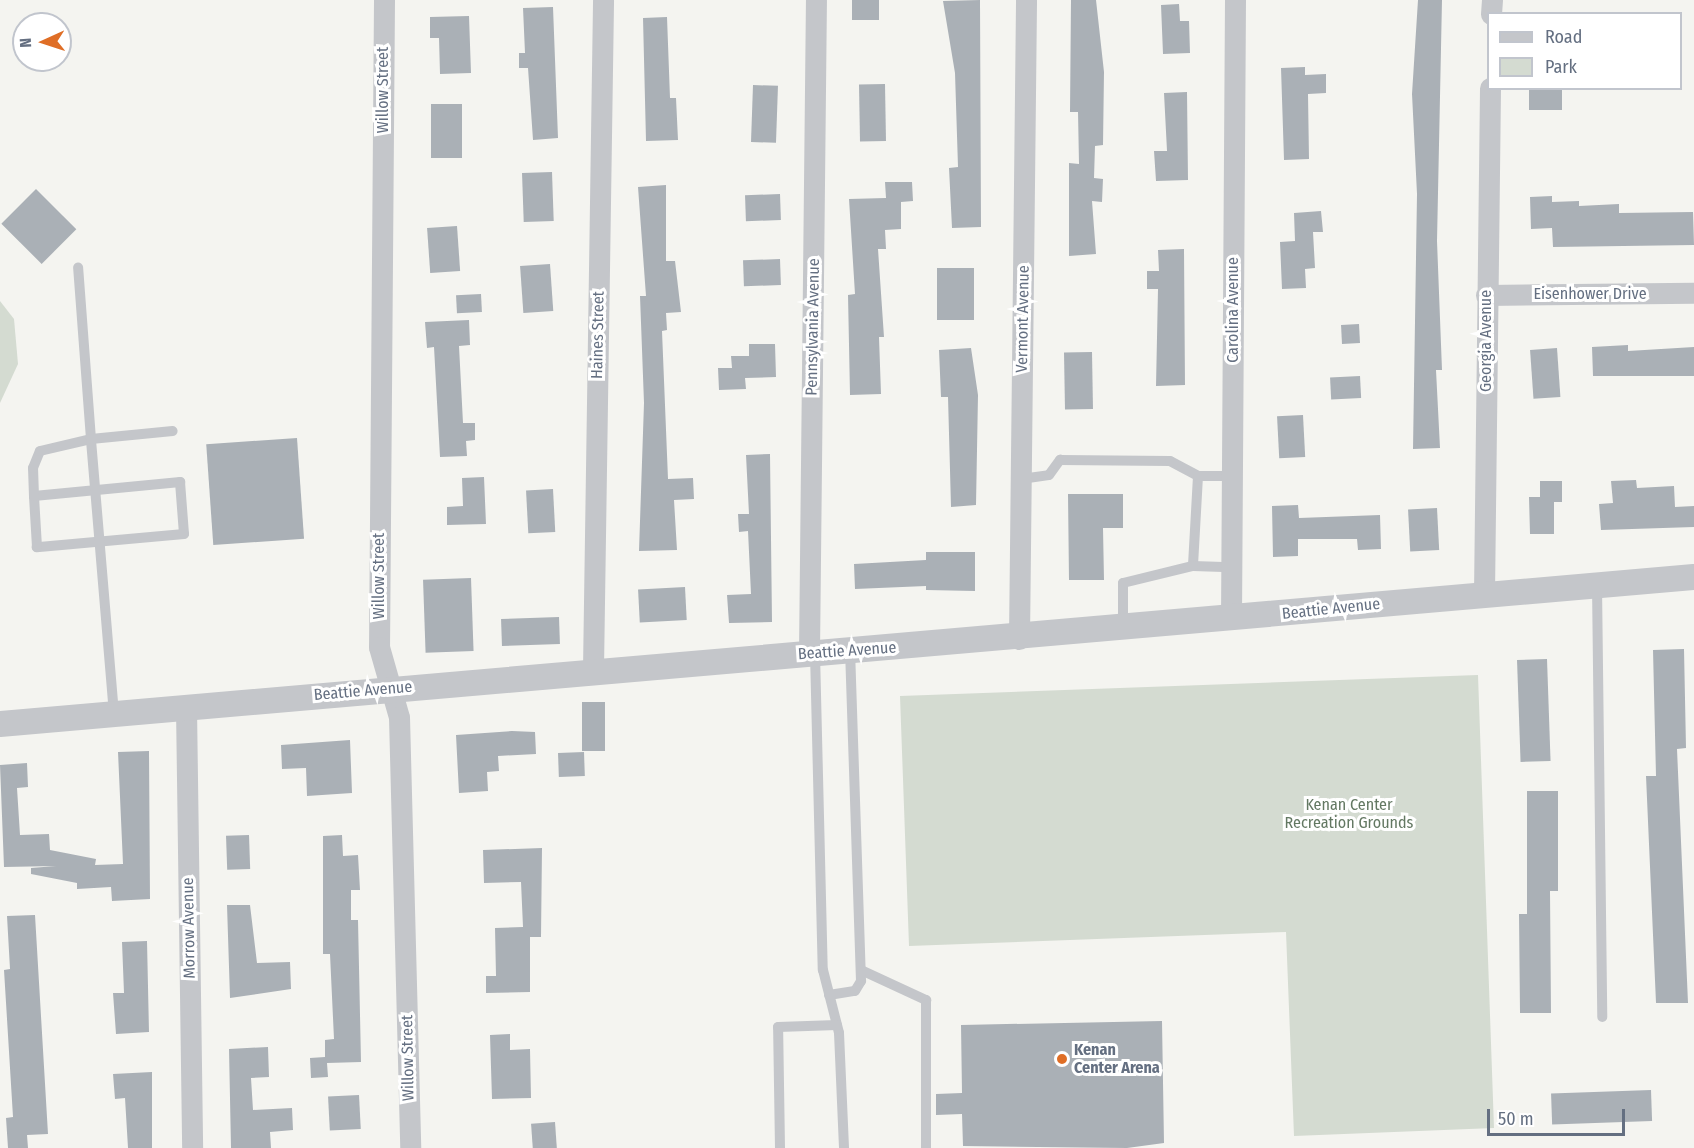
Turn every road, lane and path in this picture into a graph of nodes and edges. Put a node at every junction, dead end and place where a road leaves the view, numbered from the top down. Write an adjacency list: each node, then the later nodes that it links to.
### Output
1 (384, 0): 29 (street, Willow Street)
2 (603, 0): 28 (street, Haines Street)
3 (816, 0): 27 (street, Pennsylvania Avenue)
4 (1026, 0): 14 (street, Vermont Avenue)
5 (1235, 0): 13 (street, Carolina Avenue)
6 (1490, 90): 9 (street, Georgia Avenue)
7 (78, 267): 11 (lane)
8 (1694, 293): 9 (street, Eisenhower Drive)
9 (1486, 295): 22 (street, Georgia Avenue)
10 (172, 431): 11 (lane)
11 (91, 440): 15 (lane); 16 (lane)
12 (1198, 476): 13 (lane); 14 (lane); 18 (lane)
13 (1232, 476): 19 (street, Carolina Avenue)
14 (1021, 479): 25 (street, Vermont Avenue)
15 (95, 491): 16 (lane); 17 (lane); 17 (lane)
16 (34, 496): 17 (lane)
17 (100, 541): 31 (lane)
18 (1193, 566): 19 (lane); 24 (lane)
19 (1231, 567): 23 (street, Carolina Avenue)
20 (1694, 577): 21 (street, Beattie Avenue)
21 (1597, 585): 22 (street, Beattie Avenue); 35 (lane)
22 (1484, 594): 23 (street, Beattie Avenue)
23 (1231, 619): 24 (street, Beattie Avenue)
24 (1123, 629): 25 (street, Beattie Avenue)
25 (1019, 639): 26 (street, Beattie Avenue)
26 (850, 650): 27 (street, Beattie Avenue); 33 (lane)
27 (812, 653): 28 (street, Beattie Avenue); 34 (lane)
28 (593, 669): 29 (street, Beattie Avenue)
29 (387, 688): 30 (street, Beattie Avenue); 38 (street, Willow Street)
30 (186, 708): 31 (street, Beattie Avenue); 37 (street, Morrow Avenue)
31 (114, 714): 32 (street, Beattie Avenue)
32 (0, 724)
33 (861, 970): 34 (lane); 41 (lane)
34 (829, 995): 36 (lane)
35 (1602, 1017)
36 (837, 1025): 39 (lane); 40 (lane)
37 (192, 1148)
38 (411, 1148)
39 (780, 1148)
40 (844, 1148)
41 (926, 1148)

